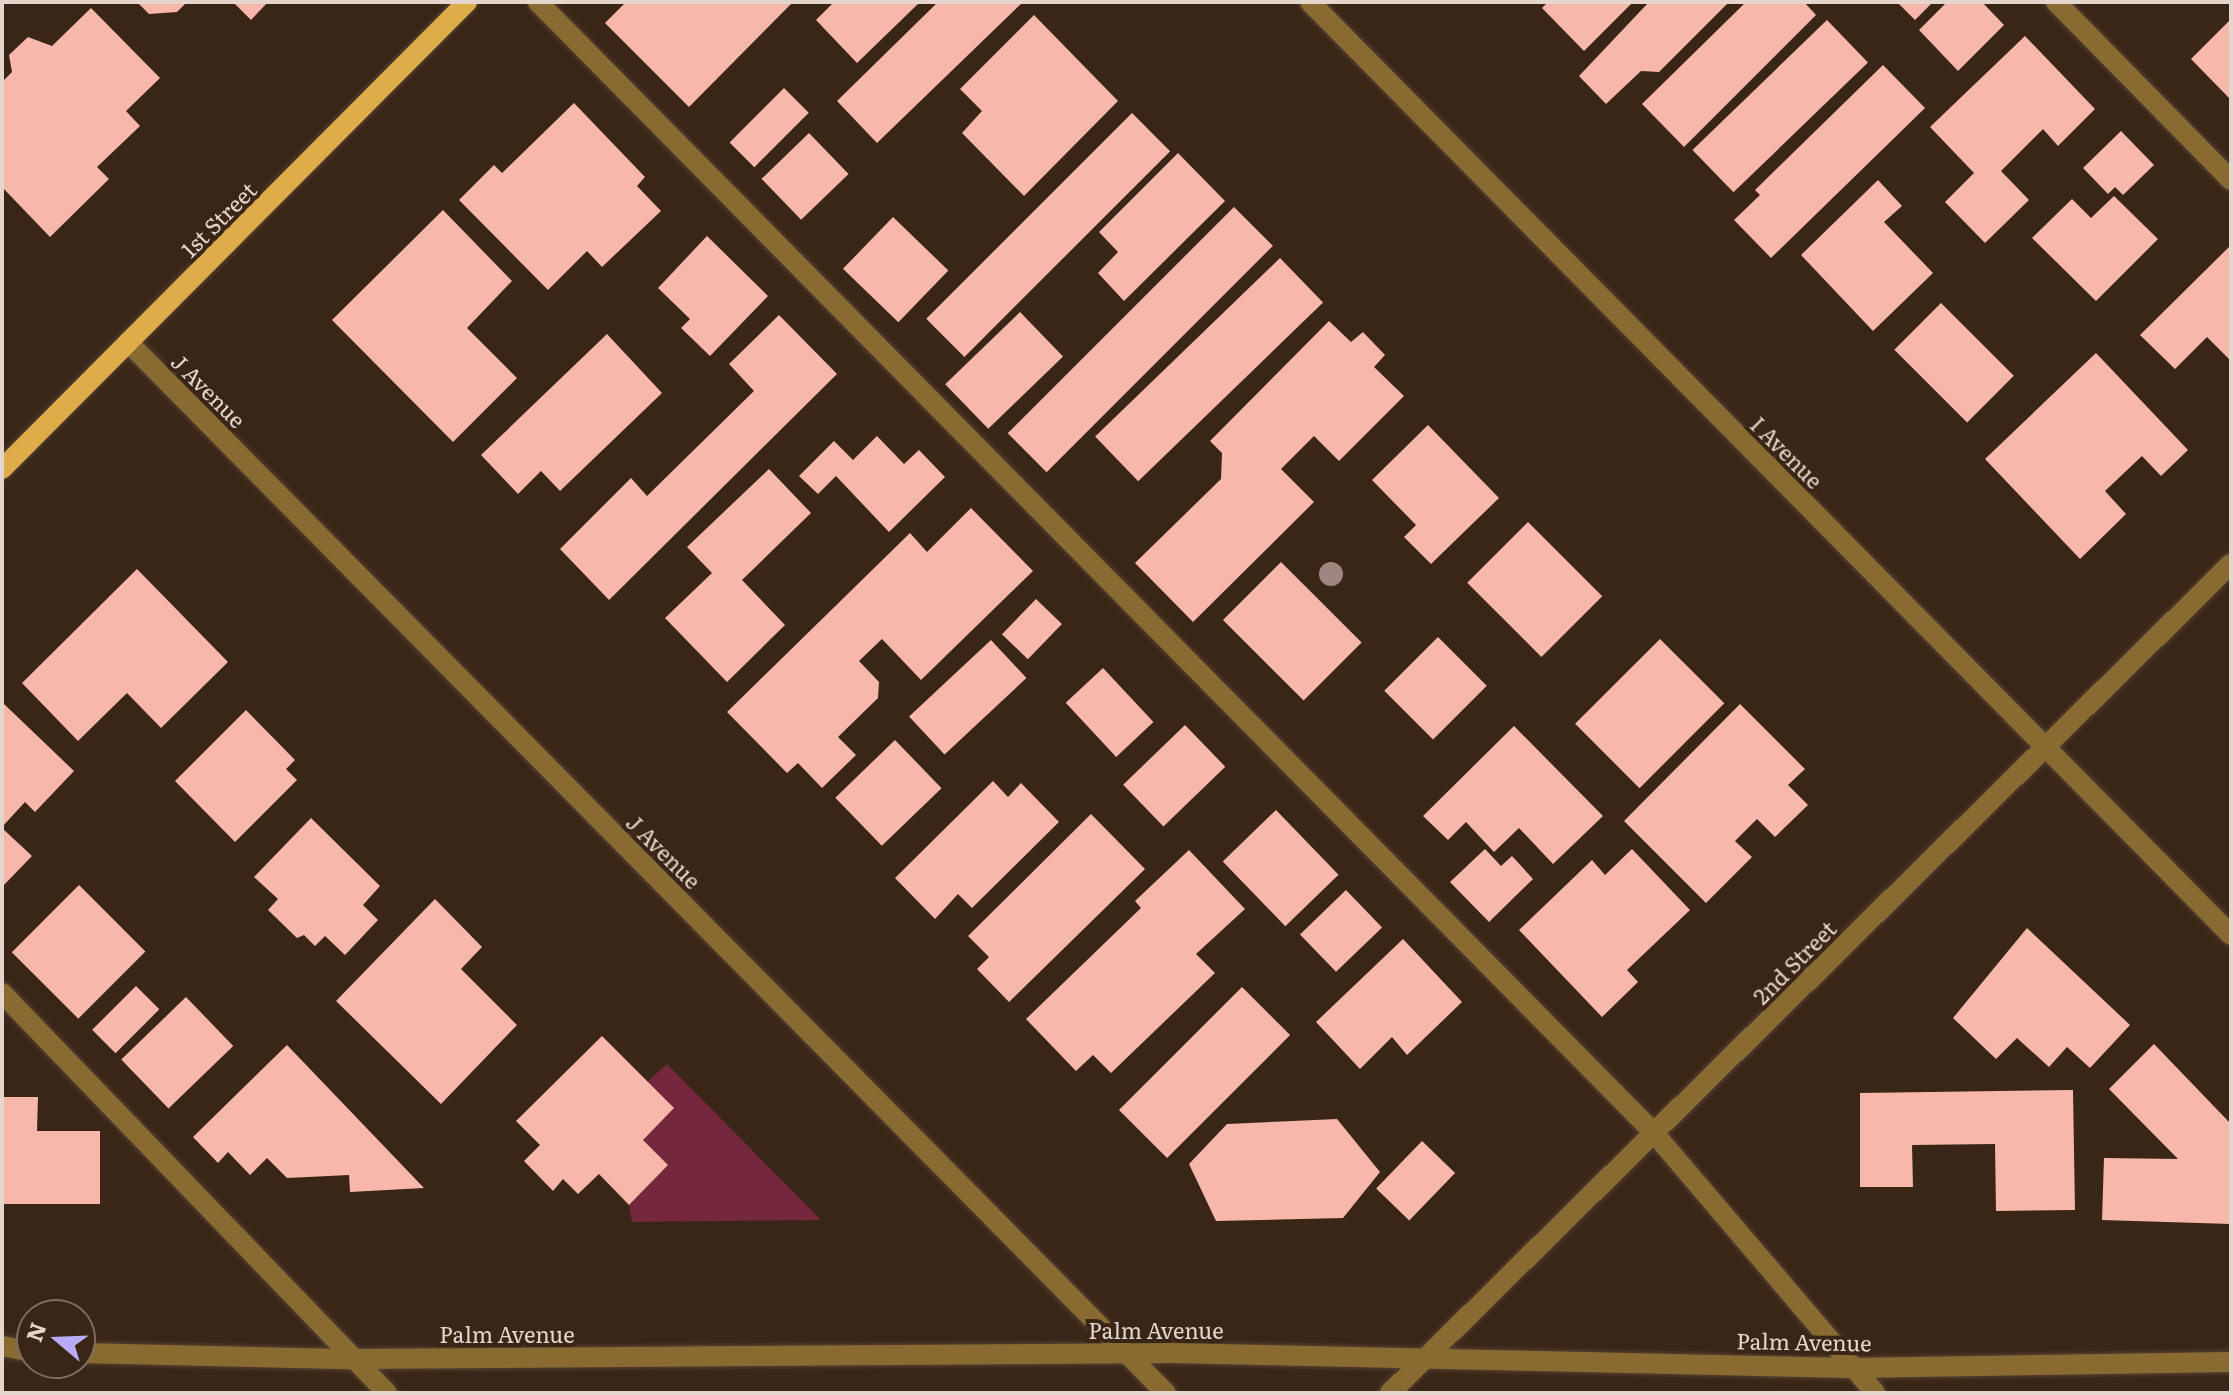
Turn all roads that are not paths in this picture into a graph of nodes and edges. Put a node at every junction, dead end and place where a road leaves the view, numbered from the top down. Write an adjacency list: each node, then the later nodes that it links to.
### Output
1 (467, 2): 6 (main road, 1st Street)
2 (538, 2): 12 (street)
3 (1310, 2): 9 (street, I Avenue)
4 (2056, 2): 5 (street)
5 (2231, 180)
6 (128, 342): 7 (main road, 1st Street); 14 (street, J Avenue)
7 (2, 469)
8 (2231, 564): 9 (street, 2nd Street)
9 (2046, 747): 10 (street, I Avenue); 12 (street, 2nd Street)
10 (2231, 935)
11 (2, 993): 16 (street)
12 (1654, 1133): 15 (street, 2nd Street); 18 (street)
13 (96, 1353): 16 (street, Palm Avenue)
14 (1126, 1353): 15 (street, Palm Avenue); 16 (street, Palm Avenue); 20 (street, J Avenue)
15 (1427, 1357): 18 (street, Palm Avenue); 21 (street, 2nd Street)
16 (352, 1359): 19 (street)
17 (2231, 1362): 18 (street, Palm Avenue)
18 (1849, 1368): 22 (street)
19 (387, 1393)
20 (1166, 1393)
21 (1390, 1393)
22 (1875, 1393)

